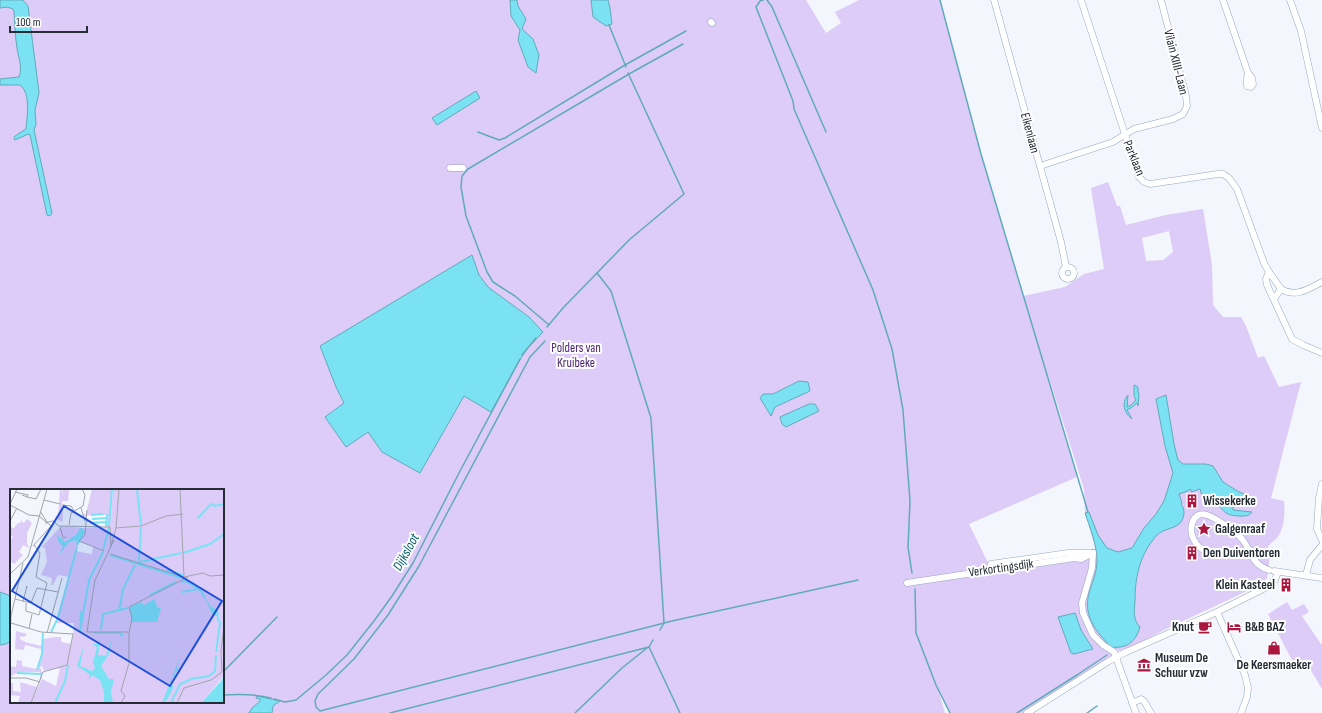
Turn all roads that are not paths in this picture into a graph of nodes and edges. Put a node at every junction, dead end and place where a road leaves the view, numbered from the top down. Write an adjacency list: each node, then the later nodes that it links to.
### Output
1 (994, 0): 9 (street, Eikenlaan)
2 (1081, 0): 8 (street, Parklaan)
3 (1161, 0): 8 (street, Vilain XIIII-Laan)
4 (1223, 0): 6 (street)
5 (1290, 0): 7 (street)
6 (1248, 73)
7 (1322, 128)
8 (1125, 136): 9 (street, Vilain XIIII-Laan); 13 (street, Parklaan)
9 (1040, 166): 12 (street, Eikenlaan)
10 (450, 168): 11 (street)
11 (463, 168)
12 (1066, 267)
13 (1269, 272): 15 (street, Parklaan); 16 (street, Parklaan)
14 (1322, 282): 15 (street)
15 (1281, 289): 16 (street)
16 (1274, 299): 17 (street, Parklaan)
17 (1322, 352)
18 (1322, 484): 19 (street)
19 (1320, 520): 20 (street)
20 (1322, 540)
21 (1322, 545): 26 (street)
22 (1093, 553): 24 (street, Verkortingsdijk); 28 (street, Verkortingsdijk); 30 (street)
23 (1219, 553): 25 (street)
24 (991, 564)
25 (1274, 571): 26 (street); 29 (street)
26 (1306, 575): 27 (street)
27 (1322, 578)
28 (907, 583)
29 (1217, 612): 30 (street); 35 (street)
30 (1116, 657): 31 (street); 32 (street)
31 (1132, 702): 33 (street); 34 (street)
32 (1027, 713)
33 (1136, 713)
34 (1151, 713)
35 (1241, 713)

